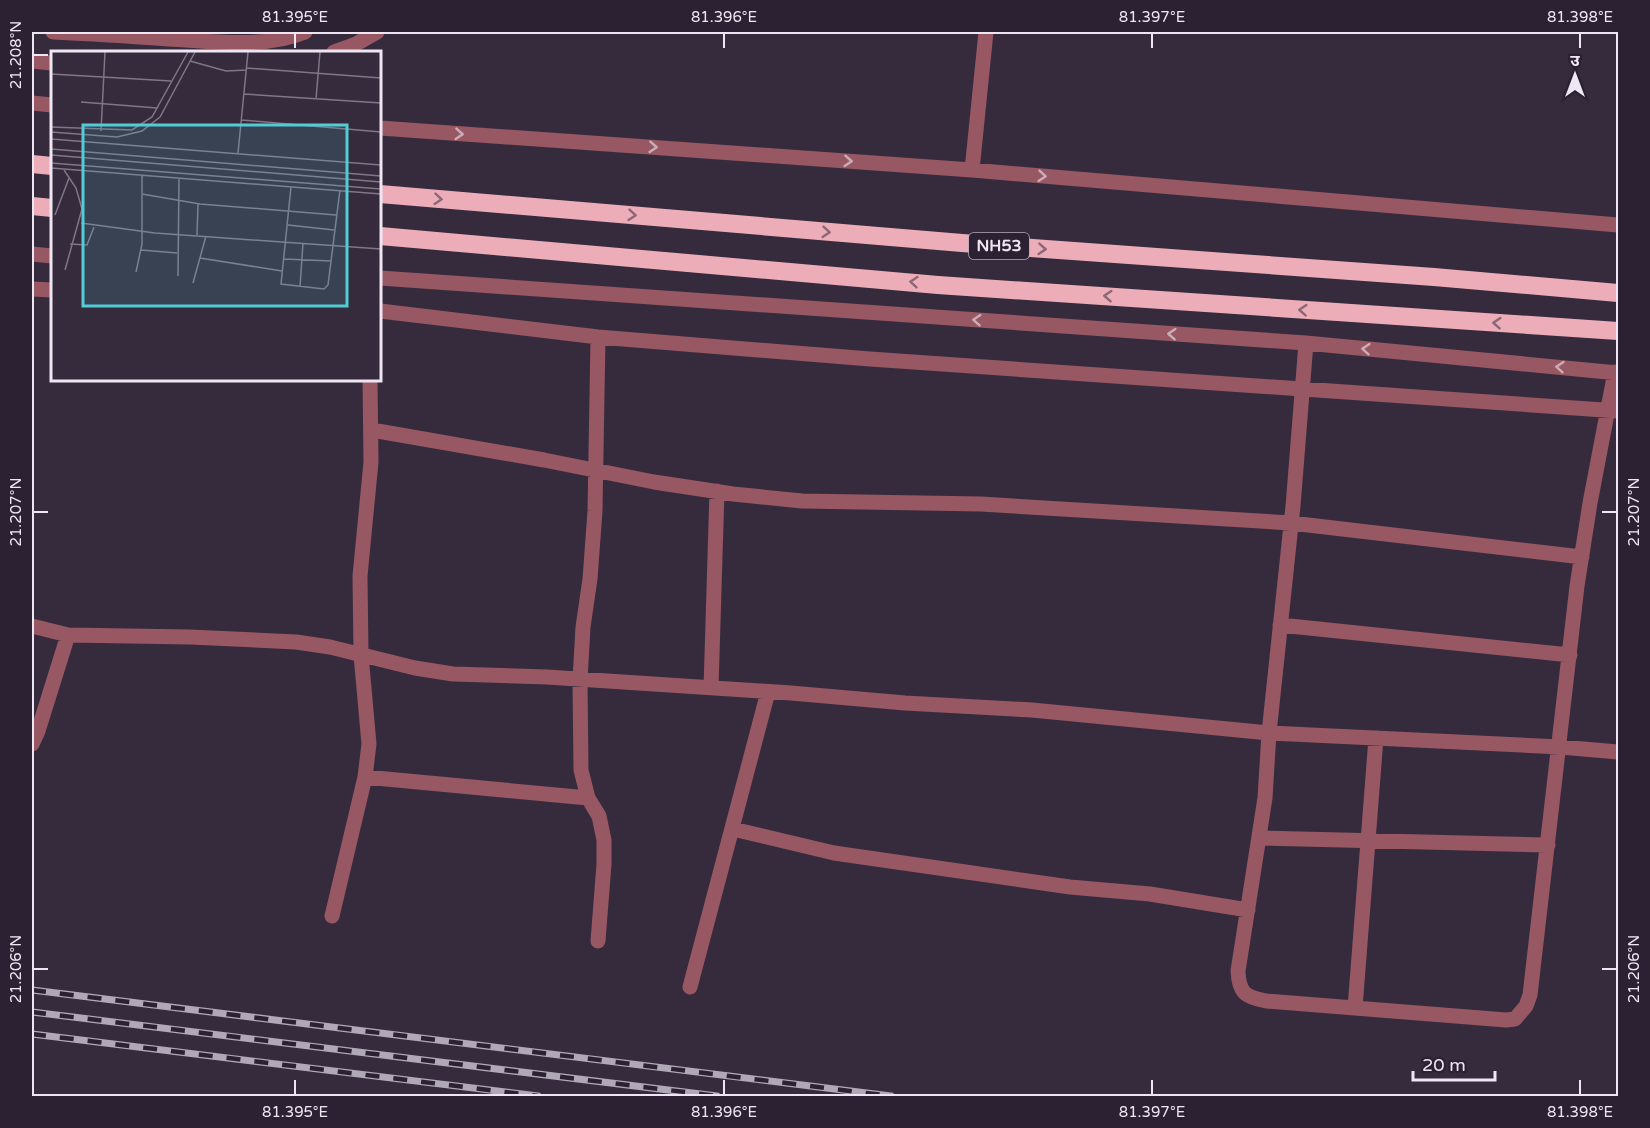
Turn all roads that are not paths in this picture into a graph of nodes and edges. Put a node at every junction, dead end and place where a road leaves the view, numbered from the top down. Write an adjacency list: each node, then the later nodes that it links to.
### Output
1 (53, 32): 5 (street)
2 (305, 32): 5 (street)
3 (377, 32): 6 (street)
4 (986, 32): 14 (street)
5 (114, 33)
6 (337, 51)
7 (32, 61): 8 (street)
8 (51, 63)
9 (32, 103): 10 (street)
10 (51, 105)
11 (381, 128): 14 (street, one-way to 14)
12 (32, 165): 13 (highway)
13 (51, 166)
14 (972, 170): 18 (street, one-way to 18)
15 (381, 194): 25 (highway, NH53, one-way to 25)
16 (32, 206): 17 (highway)
17 (51, 208)
18 (1618, 225)
19 (381, 236): 27 (highway, one-way to 19)
20 (32, 254): 21 (street)
21 (51, 256)
22 (381, 278): 29 (street, one-way to 22)
23 (32, 289): 24 (street)
24 (51, 290)
25 (1618, 293)
26 (381, 311): 28 (street)
27 (1618, 331)
28 (598, 337): 32 (street); 35 (street)
29 (1306, 344): 30 (street, one-way to 29); 32 (street)
30 (1617, 372): 33 (street)
31 (370, 381): 34 (street)
32 (1302, 389): 33 (street); 37 (street)
33 (1613, 411): 38 (street)
34 (372, 430): 35 (street); 42 (street)
35 (594, 470): 36 (street); 44 (street)
36 (717, 491): 37 (street); 45 (street)
37 (1291, 523): 38 (street); 39 (street)
38 (1582, 557): 43 (street)
39 (1280, 625): 43 (street); 47 (street)
40 (32, 626): 41 (street)
41 (68, 635): 42 (street); 49 (street)
42 (361, 655): 44 (street); 52 (street)
43 (1570, 655): 50 (street)
44 (580, 680): 45 (street); 53 (street)
45 (711, 688): 46 (street)
46 (768, 692): 47 (street); 54 (street)
47 (1269, 733): 48 (street); 55 (street)
48 (1376, 738): 50 (street); 56 (street)
49 (32, 744)
50 (1560, 747): 51 (street); 57 (street)
51 (1618, 752)
52 (365, 777): 53 (street); 59 (street)
53 (588, 798): 60 (street)
54 (733, 829): 58 (street); 61 (street)
55 (1259, 838): 56 (street); 58 (street)
56 (1368, 841): 57 (street); 62 (street)
57 (1548, 845): 62 (street)
58 (1248, 910): 62 (street)
59 (332, 916)
60 (598, 941)
61 (690, 987)
62 (1355, 1008)

